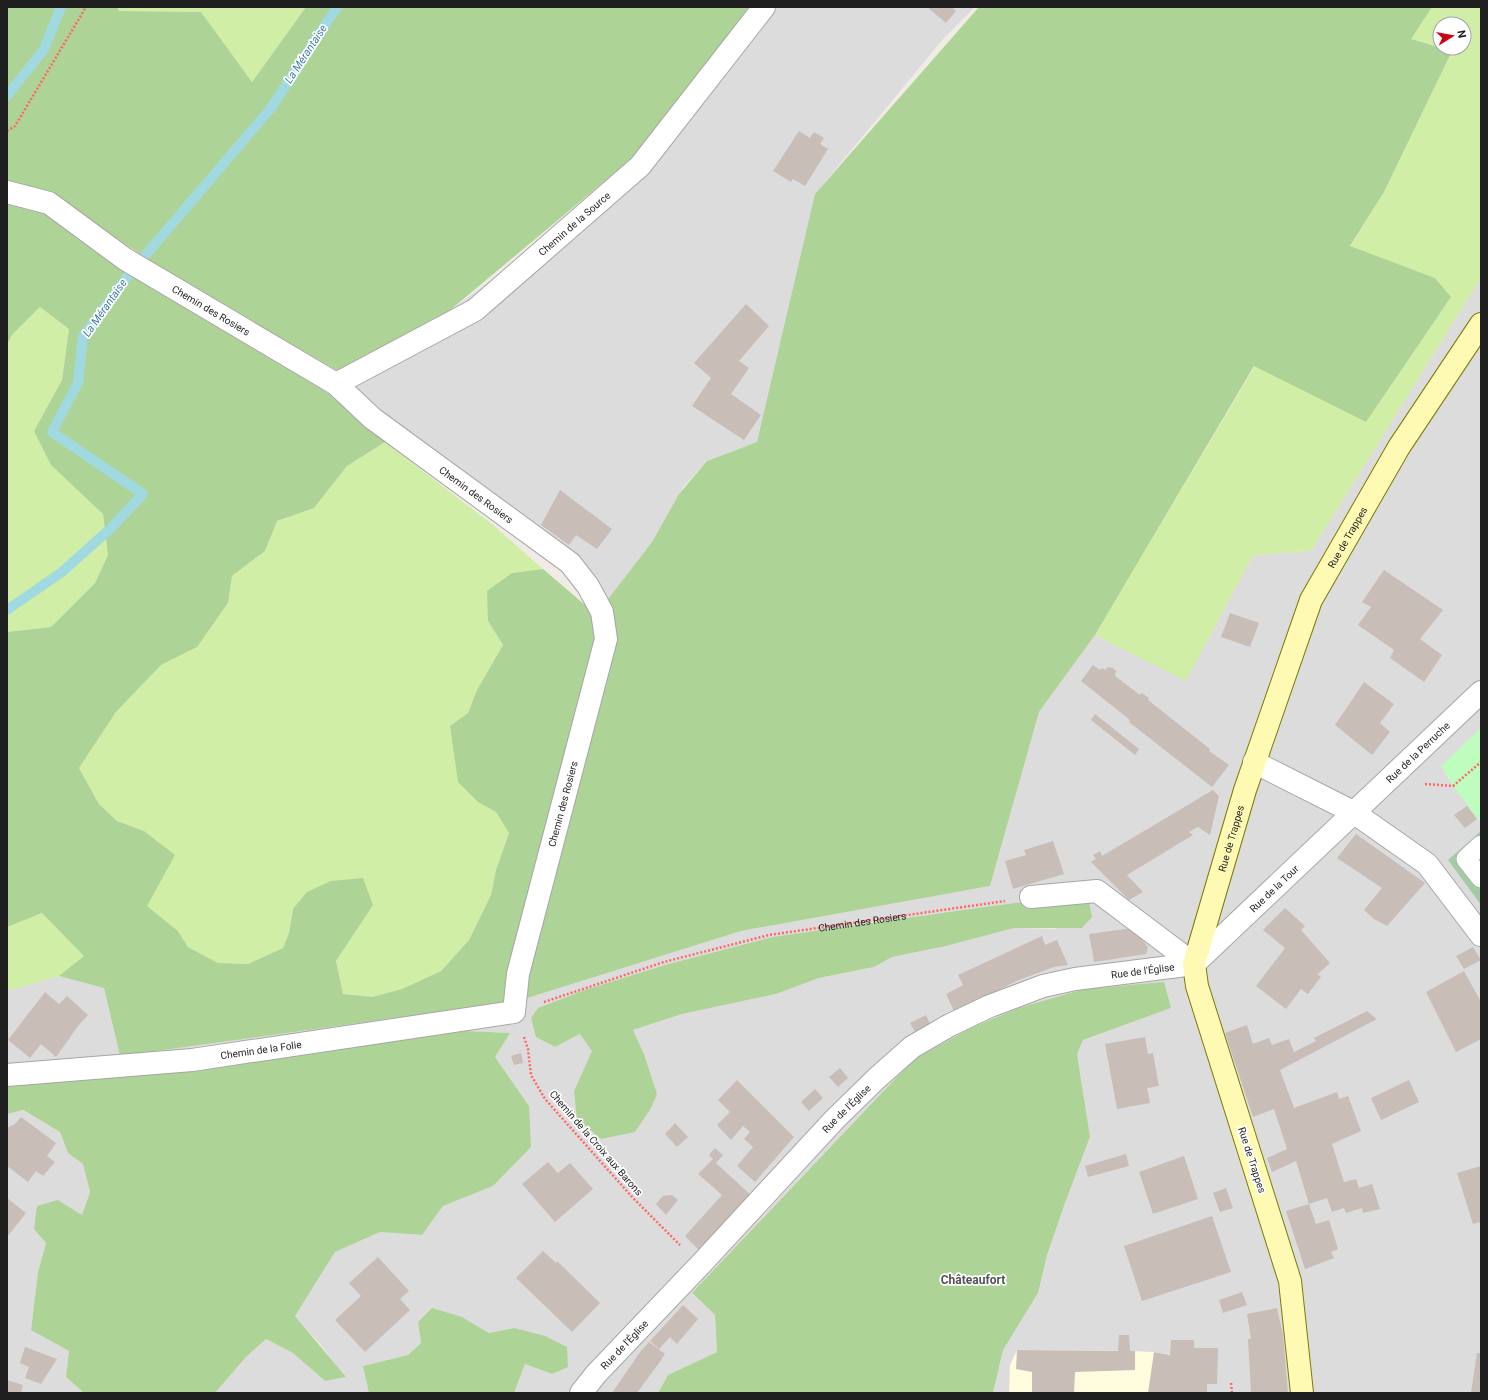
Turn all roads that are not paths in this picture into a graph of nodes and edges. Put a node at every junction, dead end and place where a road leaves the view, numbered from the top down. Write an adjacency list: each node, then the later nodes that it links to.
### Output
1 (764, 7): 4 (street, Chemin de la Source)
2 (7, 192): 4 (street, Chemin des Rosiers)
3 (1481, 324): 6 (street, Rue de Trappes)
4 (336, 384): 13 (street, Chemin des Rosiers)
5 (1481, 692): 7 (street, Rue de la Perruche)
6 (1254, 762): 7 (street); 12 (street, Rue de Trappes)
7 (1353, 812): 11 (street); 12 (street, Rue de la Tour)
8 (1481, 846): 9 (lane)
9 (1481, 878)
10 (1031, 897): 12 (street)
11 (1479, 926)
12 (1194, 964): 15 (street, Rue de l'Église); 16 (street, Rue de Trappes)
13 (514, 1012): 14 (street, Chemin de la Folie)
14 (7, 1075)
15 (582, 1393)
16 (1302, 1393)

